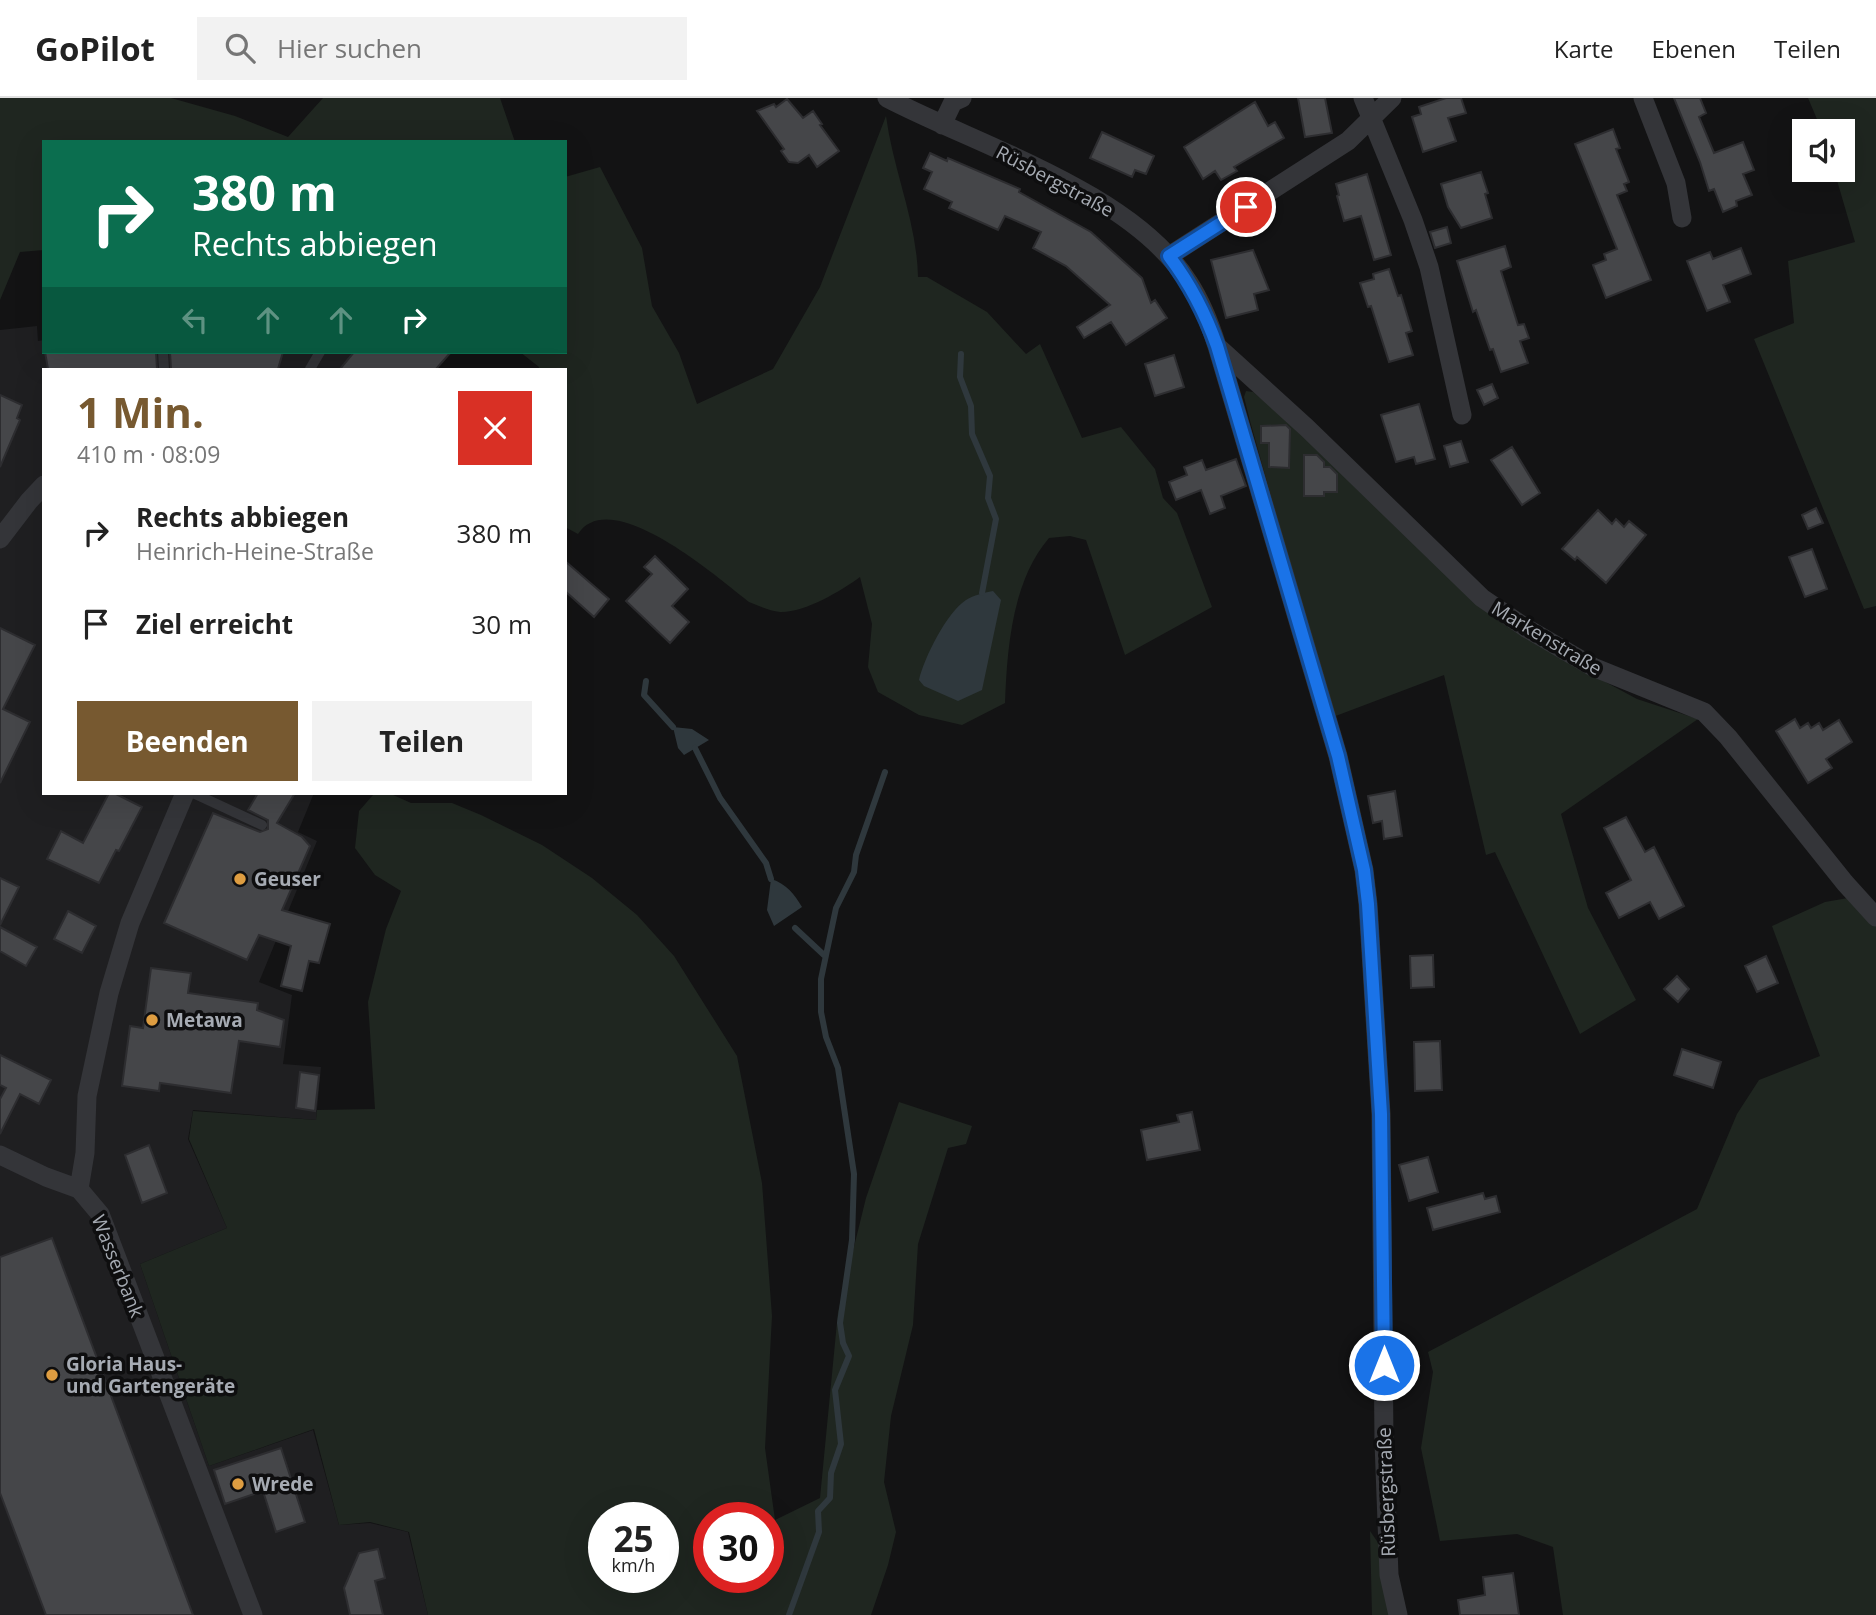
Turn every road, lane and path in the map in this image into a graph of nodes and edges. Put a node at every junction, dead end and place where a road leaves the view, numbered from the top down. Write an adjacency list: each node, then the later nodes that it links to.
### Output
1 (887, 98): 7 (street, Rüsbergstraße)
2 (962, 98): 7 (street)
3 (1363, 98): 6 (street)
4 (1392, 98): 6 (street)
5 (1643, 98): 8 (street)
6 (1371, 120): 9 (street); 11 (street)
7 (942, 125): 9 (street, Rüsbergstraße)
8 (1682, 218)
9 (1169, 256): 10 (street, Rüsbergstraße)
10 (1217, 346): 17 (street, Markenstraße); 21 (street, Rüsbergstraße)
11 (1462, 415)
12 (42, 487): 13 (street)
13 (0, 539)
14 (184, 795): 19 (street)
15 (197, 795): 16 (lane)
16 (262, 825)
17 (1876, 917)
18 (0, 1155): 19 (street)
19 (79, 1189): 20 (street, Wasserbank)
20 (253, 1615)
21 (1398, 1615)

